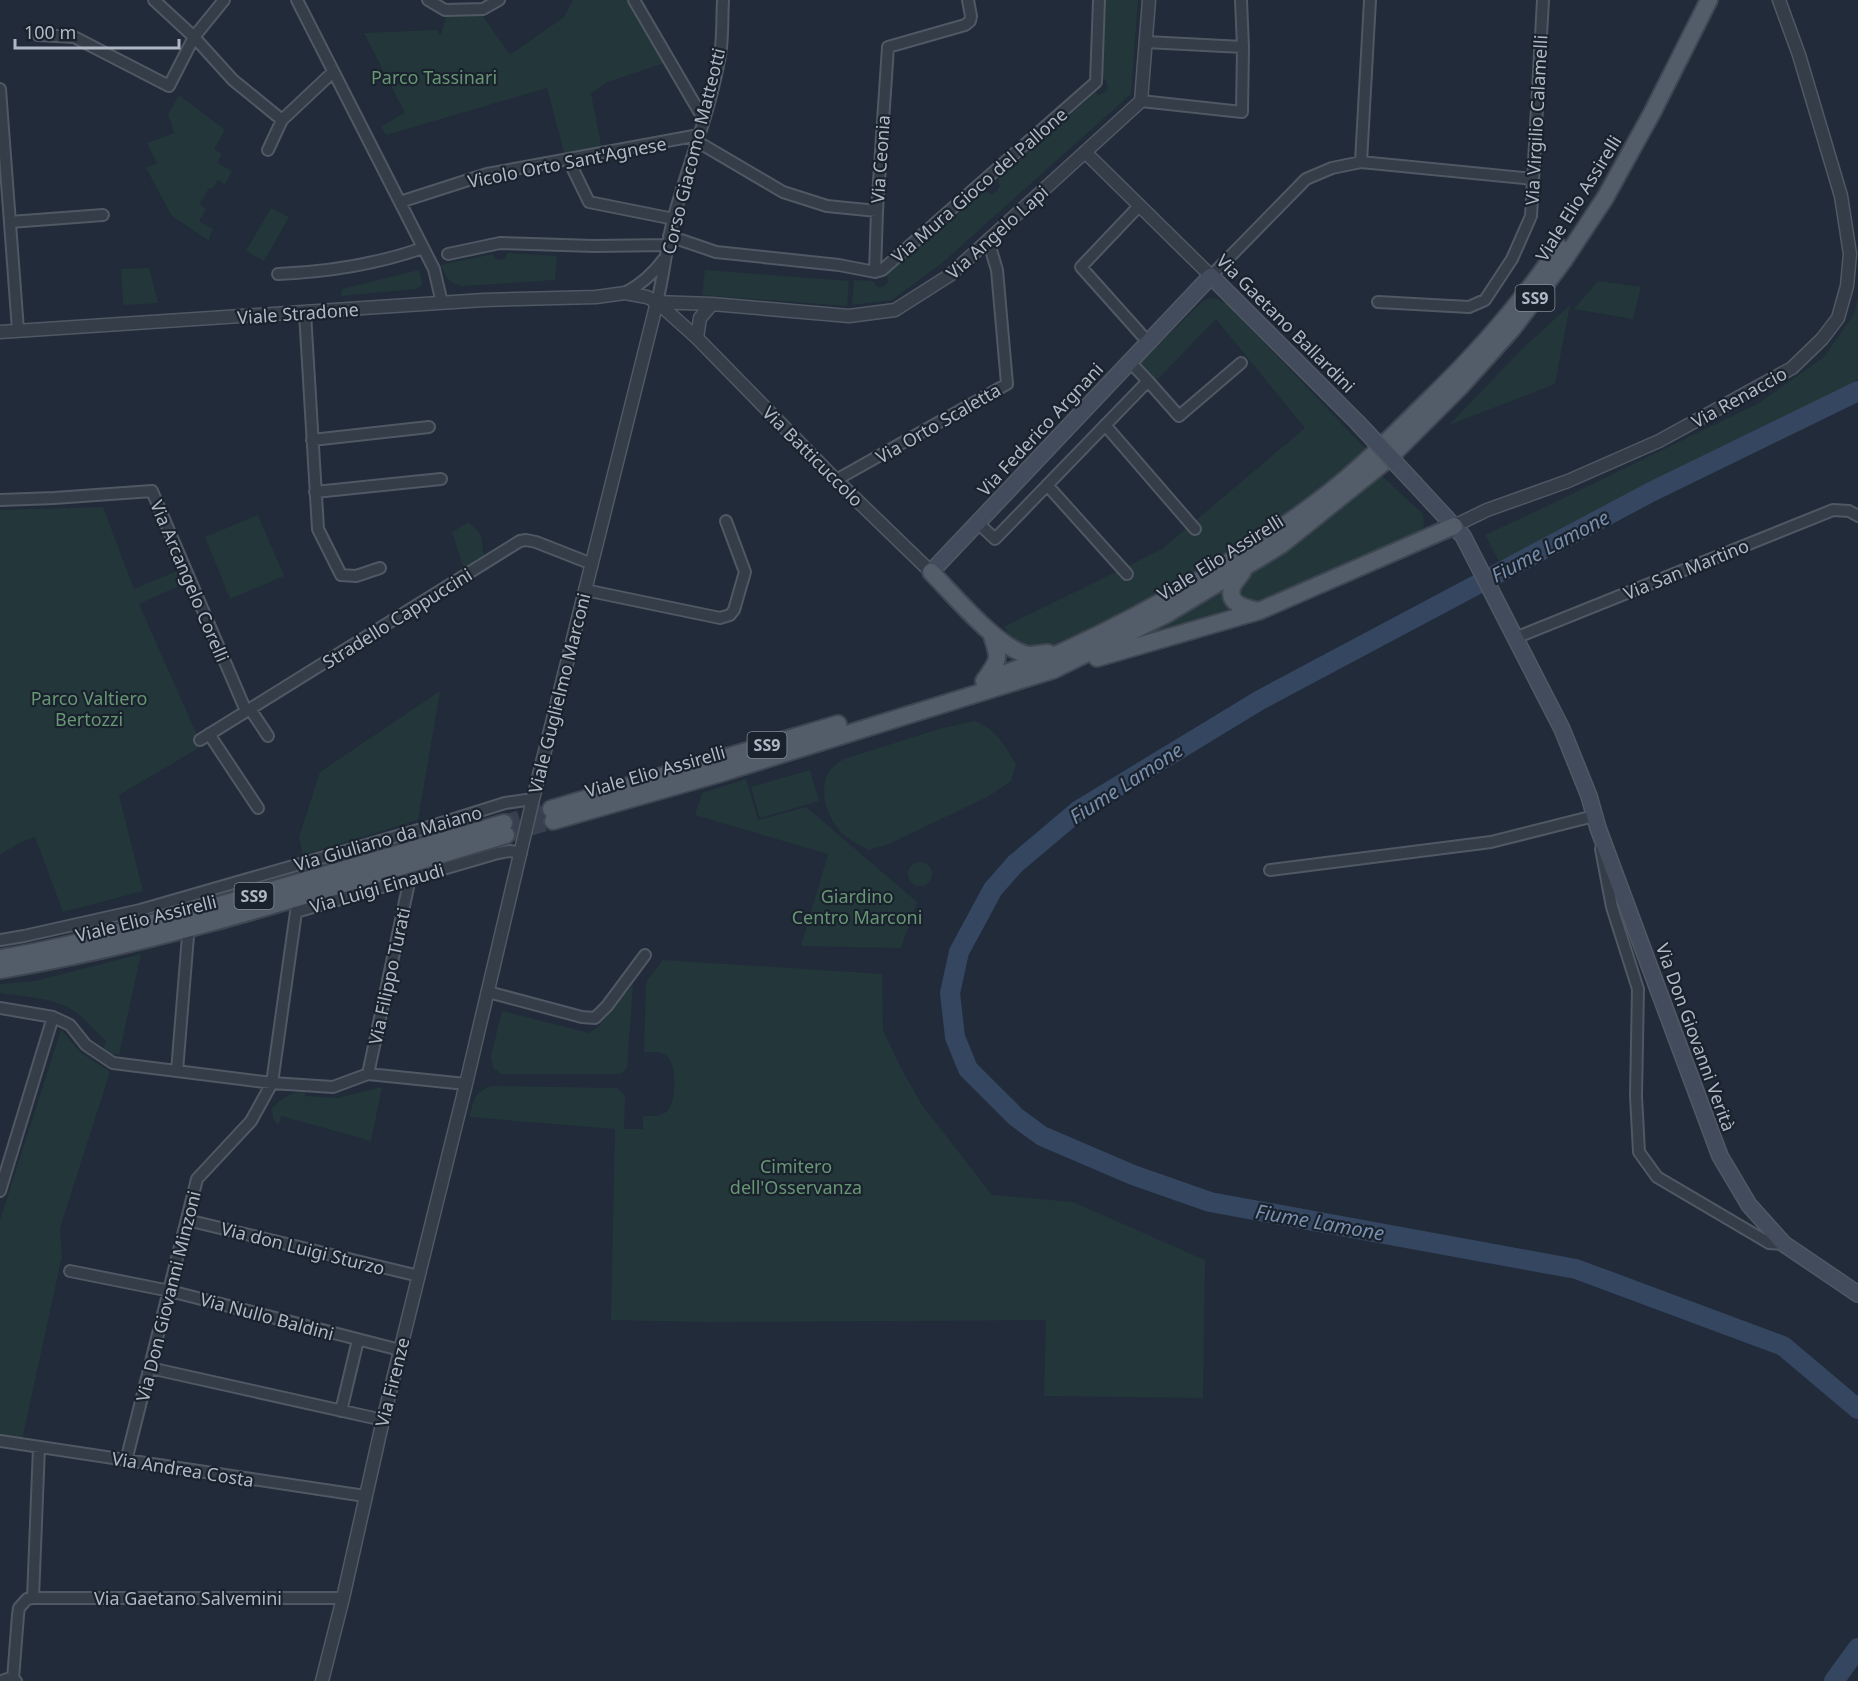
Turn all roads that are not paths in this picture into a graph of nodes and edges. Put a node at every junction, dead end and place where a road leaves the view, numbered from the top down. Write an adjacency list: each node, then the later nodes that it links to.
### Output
1 (154, 0): 18 (street)
2 (224, 0): 18 (street)
3 (297, 0): 21 (street)
4 (428, 0): 5 (street)
5 (499, 0)
6 (634, 0): 26 (street)
7 (723, 0): 26 (street, Corso Giacomo Matteotti)
8 (968, 0): 35 (street, Via Ceonia)
9 (1099, 0): 43 (street, Via Mura Gioco del Pallone)
10 (1149, 0): 19 (street)
11 (1241, 0): 20 (street)
12 (1370, 0): 31 (street)
13 (1543, 0): 32 (street, Via Virgilio Calamelli)
14 (1697, 0): 24 (main road, Viale Elio Assirelli / SS9)
15 (1709, 0): 24 (main road, Viale Elio Assirelli / SS9)
16 (1779, 0): 72 (street, Via Renaccio)
17 (38, 35): 18 (street)
18 (194, 37): 25 (street)
19 (1146, 42): 20 (street); 23 (street)
20 (1243, 47): 23 (street)
21 (333, 72): 25 (street); 33 (street)
22 (0, 89): 38 (street)
23 (1141, 102): 29 (street, Via Angelo Lapi)
24 (1647, 110): 75 (main road, Viale Elio Assirelli / SS9); 82 (main road, Viale Elio Assirelli / SS9)
25 (282, 120): 28 (street)
26 (704, 120): 27 (street, Corso Giacomo Matteotti)
27 (698, 139): 30 (street, Vicolo Orto Sant'Agnese); 35 (street); 37 (street, Corso Giacomo Matteotti)
28 (268, 150)
29 (1085, 153): 34 (street, Via Gaetano Ballardini); 39 (street, Via Angelo Lapi)
30 (568, 159): 33 (street, Vicolo Orto Sant'Agnese); 37 (street)
31 (1361, 162): 32 (street); 45 (street)
32 (1533, 179): 49 (street, Via Virgilio Calamelli)
33 (400, 202): 41 (street)
34 (1139, 206): 45 (street, Via Gaetano Ballardini); 56 (street)
35 (877, 211): 43 (street, Via Ceonia)
36 (103, 215): 38 (street)
37 (674, 219): 40 (street, Corso Giacomo Matteotti)
38 (10, 222): 53 (street)
39 (988, 240): 51 (street, Via Angelo Lapi); 64 (street, Via Orto Scaletta)
40 (668, 246): 42 (street, Via Mura Gioco del Pallone); 43 (street, Via Mura Gioco del Pallone); 46 (street); 48 (street, Corso Giacomo Matteotti)
41 (423, 248): 44 (street); 50 (street)
42 (448, 254)
43 (875, 272)
44 (278, 274)
45 (1211, 276): 56 (main road, Via Federico Argnani); 72 (main road, Via Gaetano Ballardini, bridge)
46 (625, 293): 47 (street); 48 (street)
47 (596, 297): 48 (street); 50 (street, Viale Stradone)
48 (657, 302): 51 (street, Via Angelo Lapi); 55 (street, Via Batticuccolo); 73 (street, Viale Guglielmo Marconi)
49 (1378, 302)
50 (442, 303): 52 (street, Viale Stradone)
51 (712, 304): 55 (street)
52 (305, 313): 53 (street, Viale Stradone); 62 (street)
53 (18, 330): 54 (street, Viale Stradone)
54 (0, 332)
55 (697, 338): 64 (street, Via Batticuccolo)
56 (1148, 342): 57 (main road, Via Federico Argnani)
57 (1130, 362): 59 (street, Via Federico Argnani); 70 (main road, Via Federico Argnani)
58 (1241, 363): 59 (street, Via Federico Argnani)
59 (1148, 381): 60 (street, Via Federico Argnani)
60 (1105, 425): 65 (street, Via Federico Argnani); 71 (street)
61 (429, 427): 62 (street)
62 (312, 440): 66 (street)
63 (441, 479): 66 (street)
64 (837, 480): 76 (street, Via Batticuccolo)
65 (1047, 485): 70 (street, Via Federico Argnani); 77 (street)
66 (315, 492): 74 (street)
67 (0, 500): 85 (street, Via Arcangelo Corelli)
68 (1858, 516): 81 (street, Via San Martino)
69 (726, 520): 78 (street)
70 (978, 523): 76 (main road, Via Federico Argnani)
71 (1195, 529)
72 (1458, 531): 79 (main road); 81 (main road, Via Don Giovanni Verità)
73 (592, 564): 78 (street, Viale Guglielmo Marconi); 85 (street, Stradello Cappuccini)
74 (380, 568)
75 (1245, 568): 79 (main road); 83 (main road, Viale Elio Assirelli / SS9)
76 (931, 572): 80 (main road)
77 (1127, 574)
78 (585, 590): 87 (street, Viale Guglielmo Marconi)
79 (1259, 611): 83 (main road)
80 (991, 632): 82 (main road); 84 (main road)
81 (1515, 638): 89 (main road, Via Don Giovanni Verità)
82 (1063, 651): 84 (main road, Viale Elio Assirelli / SS9)
83 (1053, 670): 84 (main road, Viale Elio Assirelli / SS9)
84 (984, 681)
85 (248, 710): 86 (street); 88 (street, Stradello Cappuccini)
86 (268, 736)
87 (533, 799): 90 (street, Viale Guglielmo Marconi); 94 (street, Via Giuliano da Maiano)
88 (258, 808)
89 (1596, 822): 91 (street); 107 (main road, Via Don Giovanni Verità); 107 (street, Via Don Giovanni Verità)
90 (520, 853): 92 (street, Via Luigi Einaudi); 98 (street, Viale Guglielmo Marconi)
91 (1270, 870)
92 (410, 878): 102 (street, Via Filippo Turati); 103 (street, Via Luigi Einaudi)
93 (188, 936): 101 (street)
94 (0, 940)
95 (645, 955): 98 (street)
96 (0, 957): 97 (main road, Viale Elio Assirelli / SS9)
97 (0, 970)
98 (488, 992): 104 (street, Viale Guglielmo Marconi)
99 (0, 1008): 100 (street)
100 (53, 1017): 101 (street); 105 (street)
101 (177, 1071): 103 (street)
102 (368, 1074): 103 (street); 104 (street)
103 (272, 1083): 106 (street, Via Don Giovanni Minzoni)
104 (466, 1084): 109 (street, Via Firenze)
105 (0, 1191)
106 (187, 1220): 109 (street, Via don Luigi Sturzo); 110 (street, Via Don Giovanni Minzoni)
107 (1784, 1244): 111 (main road, Via Don Giovanni Verità)
108 (70, 1271): 110 (street, Via Nullo Baldini)
109 (418, 1276): 113 (street, Via Firenze)
110 (170, 1291): 112 (street, Via Nullo Baldini); 114 (street, Via Don Giovanni Minzoni)
111 (1858, 1294)
112 (358, 1340): 113 (street, Via Nullo Baldini); 115 (street)
113 (400, 1350): 116 (street, Via Firenze)
114 (150, 1368): 115 (street); 119 (street, Via Don Giovanni Minzoni)
115 (340, 1411): 116 (street)
116 (383, 1420): 120 (street, Via Firenze)
117 (0, 1442): 118 (street, Via Andrea Costa)
118 (39, 1447): 119 (street, Via Andrea Costa); 121 (street)
119 (126, 1461): 120 (street, Via Andrea Costa)
120 (365, 1496): 122 (street, Via Firenze)
121 (33, 1598): 122 (street, Via Gaetano Salvemini); 123 (street)
122 (343, 1598): 125 (street, Via Firenze)
123 (15, 1680): 124 (street)
124 (2, 1681)
125 (322, 1681)

